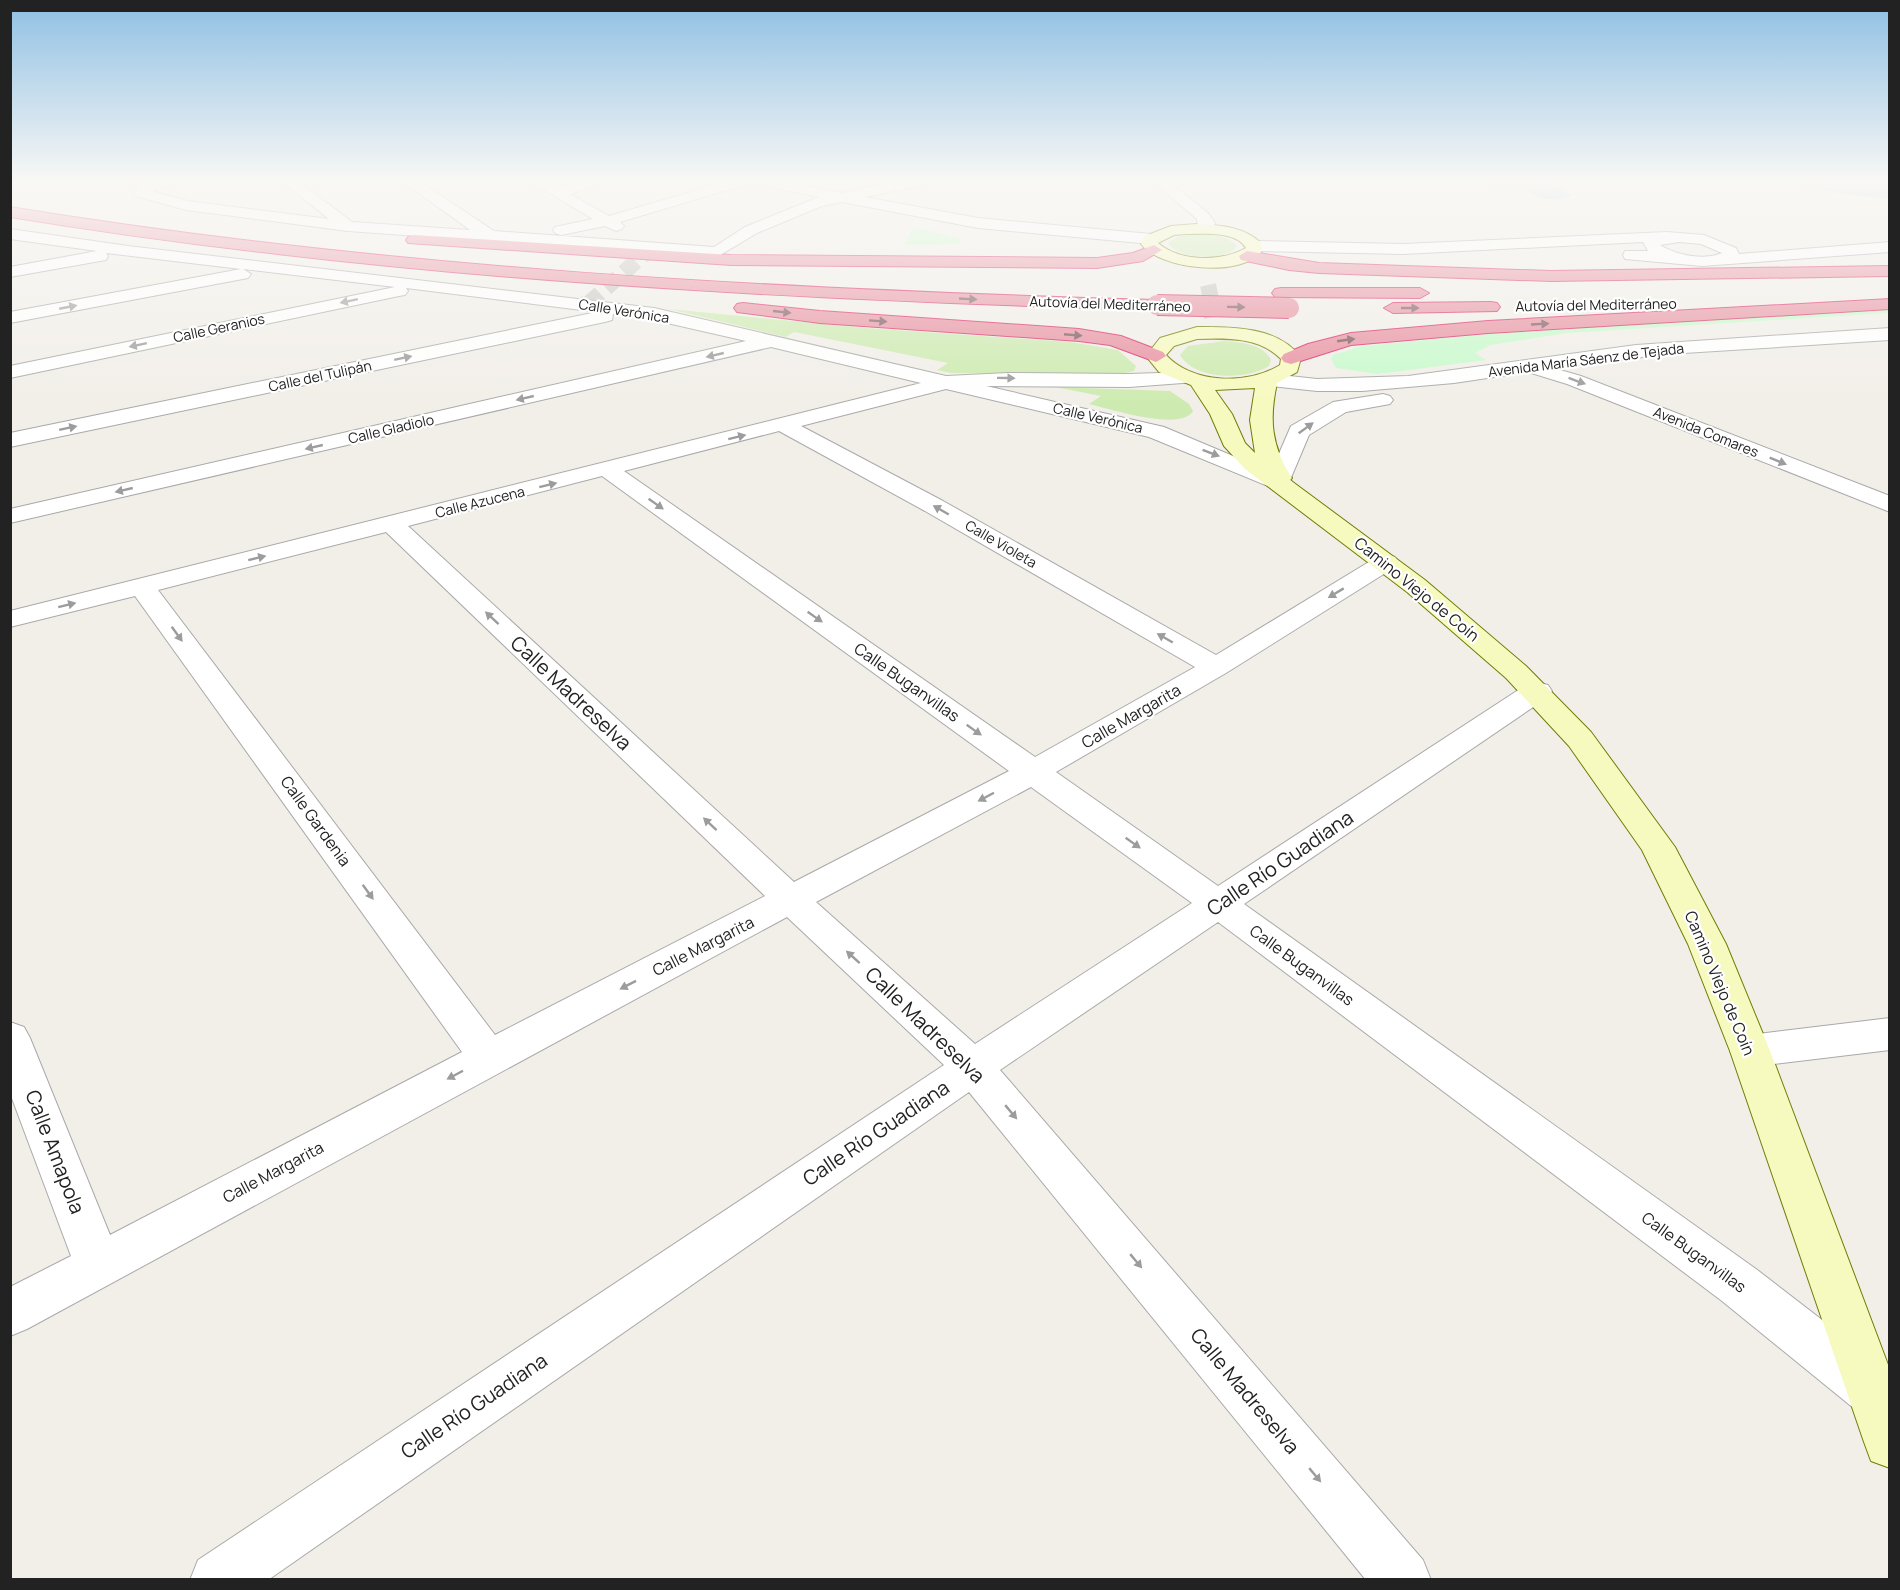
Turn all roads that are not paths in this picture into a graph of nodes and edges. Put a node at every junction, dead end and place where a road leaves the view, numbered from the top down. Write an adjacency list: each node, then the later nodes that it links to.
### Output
1 (104, 255): 20 (street)
2 (167, 255): 18 (street, Calle Verónica)
3 (339, 255): 15 (highway, Autovía del Mediterráneo)
4 (482, 255): 25 (highway, Autovía del Mediterráneo)
5 (643, 255): 6 (highway)
6 (1139, 255)
7 (1170, 255): 17 (street)
8 (1233, 255): 17 (street)
9 (1262, 255): 19 (highway)
10 (1601, 255): 16 (street)
11 (1670, 255): 16 (street)
12 (1712, 255): 16 (street)
13 (1742, 255): 14 (street)
14 (1793, 255)
15 (370, 259): 25 (highway, Autovía del Mediterráneo, one-way to 25); 26 (highway)
16 (1680, 259)
17 (1204, 262): 23 (street)
18 (277, 267): 22 (street, Calle Verónica); 31 (street, one-way to 18)
19 (1890, 271)
20 (10, 272)
21 (1890, 280): 25 (highway, Autovía del Mediterráneo, bridge)
22 (427, 285): 30 (street, Calle Verónica); 39 (street, Calle Geranios, one-way to 39)
23 (1208, 285)
24 (1890, 294): 29 (highway, Autovía del Mediterráneo)
25 (1155, 298)
26 (670, 300)
27 (1890, 304): 37 (highway, one-way to 27)
28 (727, 306): 36 (highway, one-way to 36)
29 (1540, 306)
30 (630, 311): 34 (street, Calle Verónica); 48 (street, Calle del Tulipán, one-way to 30)
31 (10, 318)
32 (1890, 334): 33 (street, Avenida María Sáenz de Tejada)
33 (1809, 340): 35 (street, Avenida María Sáenz de Tejada); 38 (street, Avenida María Sáenz de Tejada)
34 (772, 342): 43 (street, Calle Verónica); 52 (street, Calle Gladiolo, one-way to 52)
35 (1890, 343)
36 (1156, 356): 37 (street); 41 (street)
37 (1291, 360): 42 (street); 44 (street, Avenida María Sáenz de Tejada)
38 (1521, 367): 40 (street, Avenida María Sáenz de Tejada); 51 (street, Avenida Comares, one-way to 51)
39 (10, 372)
40 (1468, 374): 44 (street, Avenida María Sáenz de Tejada); 50 (street, one-way to 40)
41 (1193, 379): 42 (street); 43 (street, one-way to 41); 45 (street, Camino Viejo de Coín)
42 (1269, 380): 44 (street, Avenida María Sáenz de Tejada); 50 (street, Camino Viejo de Coín)
43 (948, 382): 46 (street, Calle Azucena); 47 (street, Calle Verónica)
44 (1365, 384)
45 (1224, 423): 47 (street, Calle Verónica); 50 (street, Camino Viejo de Coín)
46 (784, 425): 49 (street, Calle Azucena, one-way to 46); 57 (street, Calle Violeta, one-way to 46)
47 (1156, 432): 50 (street, Calle Verónica, one-way to 50)
48 (10, 440)
49 (608, 470): 53 (street, Calle Azucena, one-way to 49); 59 (street, Calle Buganvillas, one-way to 59)
50 (1284, 483): 54 (street, Camino Viejo de Coín)
51 (1890, 505)
52 (10, 516)
53 (392, 524): 55 (street, Calle Azucena, one-way to 53); 60 (street, Calle Madreselva, one-way to 53)
54 (1386, 562): 57 (street, Calle Margarita, one-way to 57); 58 (street, Camino Viejo de Coín)
55 (142, 587): 56 (street, Calle Azucena, one-way to 55); 65 (street, Calle Gardenia, one-way to 65)
56 (10, 619)
57 (1216, 667): 59 (street, Calle Margarita)
58 (1537, 691): 61 (street, Calle Río Guadiana); 64 (street, Camino Viejo de Coín)
59 (1034, 772): 60 (street, Calle Margarita, one-way to 60); 61 (street, Calle Buganvillas, one-way to 61)
60 (791, 900): 65 (street, Calle Margarita, one-way to 65); 66 (street, Calle Madreselva, one-way to 60)
61 (1218, 904): 66 (street, Calle Río Guadiana); 69 (street, Calle Buganvillas)
62 (1890, 1034): 64 (street)
63 (10, 1038): 67 (street, Calle Amapola)
64 (1749, 1051): 69 (street, Camino Viejo de Coín)
65 (489, 1057): 67 (street, Calle Margarita, one-way to 67)
66 (973, 1067): 71 (street, Calle Río Guadiana); 72 (street, Calle Madreselva, one-way to 72)
67 (99, 1266): 68 (street, Calle Margarita)
68 (10, 1313)
69 (1869, 1388): 70 (street, Camino Viejo de Coín)
70 (1890, 1442)
71 (218, 1580)
72 (1403, 1580)

